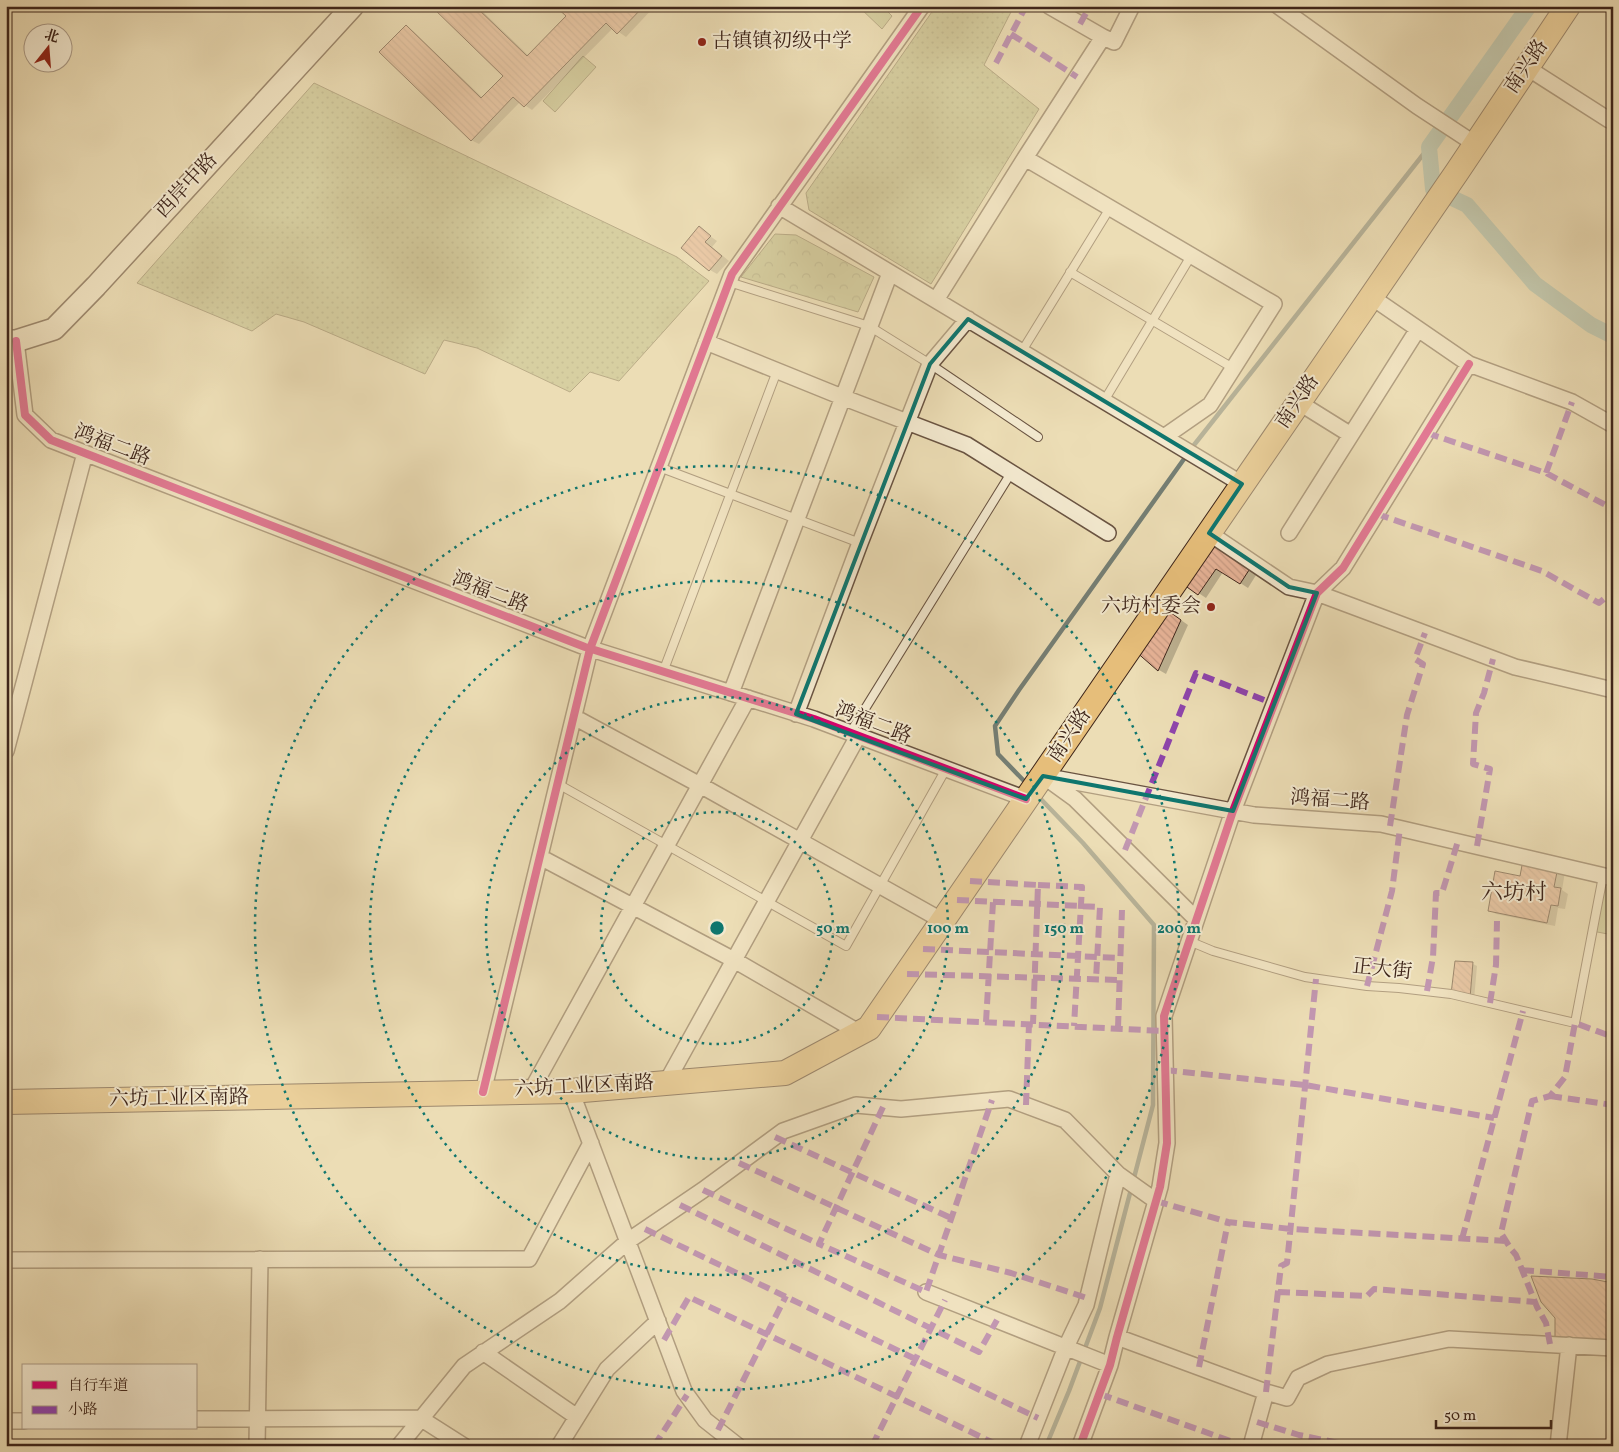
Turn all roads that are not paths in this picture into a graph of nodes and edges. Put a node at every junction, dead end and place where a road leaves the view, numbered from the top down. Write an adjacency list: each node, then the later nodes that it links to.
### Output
1 (353, 6): 24 (street, 西岸中路)
2 (922, 6): 12 (street)
3 (1049, 6): 7 (street)
4 (1132, 6): 7 (street)
5 (1278, 6): 10 (street)
6 (1568, 6): 8 (main road, 南兴路)
7 (1103, 37): 11 (street)
8 (1526, 68): 9 (street); 10 (main road, 南兴路)
9 (1613, 115)
10 (1468, 140): 18 (main road, 南兴路)
11 (1025, 158): 13 (street); 19 (street)
12 (780, 206): 15 (street); 17 (street)
13 (1110, 208): 14 (street); 16 (lane)
14 (1191, 256): 21 (lane); 29 (street)
15 (890, 272): 19 (street); 22 (street)
16 (1070, 272): 21 (lane); 26 (lane)
17 (729, 282): 22 (lane); 25 (street)
18 (1370, 296): 23 (street); 33 (main road, 南兴路)
19 (936, 300): 20 (street)
20 (968, 319): 26 (street); 27 (street)
21 (1152, 321): 29 (lane); 32 (lane)
22 (870, 326): 27 (lane); 31 (street)
23 (1418, 329): 28 (street); 36 (street)
24 (11, 341): 39 (street, 鸿福二路)
25 (706, 342): 30 (street); 40 (street)
26 (1022, 351): 32 (street)
27 (930, 364): 34 (street); 37 (lane)
28 (1469, 364): 35 (street); 49 (street)
29 (1233, 368): 38 (street)
30 (777, 371): 31 (street); 43 (lane)
31 (842, 397): 34 (street); 44 (street)
32 (1104, 400): 38 (street)
33 (1298, 402): 36 (street); 42 (main road, 南兴路)
34 (907, 422): 41 (street); 48 (street)
35 (1613, 425)
36 (1352, 434): 47 (street)
37 (1038, 437)
38 (1164, 437): 42 (street)
39 (85, 453): 50 (street, 鸿福二路); 58 (street)
40 (659, 466): 43 (lane); 50 (street)
41 (1011, 473): 45 (street); 57 (lane)
42 (1242, 484): 46 (main road, 南兴路)
43 (730, 493): 44 (lane); 51 (lane)
44 (797, 518): 48 (lane); 53 (street)
45 (1108, 533)
46 (1209, 533): 49 (street); 62 (main road, 南兴路)
47 (1289, 533)
48 (860, 543): 55 (street)
49 (1317, 593): 52 (street); 63 (street)
50 (590, 648): 51 (street, 鸿福二路); 56 (street)
51 (663, 672): 53 (street, 鸿福二路)
52 (1613, 690)
53 (730, 693): 54 (street, 鸿福二路)
54 (748, 698): 55 (street, 鸿福二路); 61 (street)
55 (796, 714): 57 (street, 鸿福二路)
56 (574, 717): 60 (street); 61 (street)
57 (854, 734): 59 (street, 鸿福二路); 64 (street)
58 (6, 751)
59 (946, 769): 62 (street, 鸿福二路); 68 (lane)
60 (558, 784): 65 (lane); 66 (street)
61 (700, 784): 64 (street); 65 (street)
62 (1034, 788): 63 (street, 鸿福二路); 71 (street); 72 (main road, 六坊工业区南路)
63 (1233, 812): 67 (street, 鸿福二路); 71 (street)
64 (800, 840): 68 (street); 69 (street)
65 (666, 846): 69 (lane); 70 (street)
66 (540, 856): 70 (street); 79 (street)
67 (1608, 877): 73 (lane, 正大街)
68 (881, 886): 69 (lane); 72 (street)
69 (766, 902): 74 (street)
70 (633, 906): 74 (street); 77 (street)
71 (1196, 919): 73 (street)
72 (943, 921): 75 (main road, 六坊工业区南路)
73 (1189, 941): 83 (street)
74 (734, 960): 75 (street); 76 (street)
75 (860, 1033): 76 (main road, 六坊工业区南路)
76 (666, 1083): 78 (main road, 六坊工业区南路)
77 (531, 1091): 78 (main road, 六坊工业区南路); 79 (main road, 六坊工业区南路)
78 (572, 1091): 81 (street)
79 (483, 1092): 80 (main road, 六坊工业区南路)
80 (6, 1102)
81 (591, 1144): 84 (street); 86 (street)
82 (1118, 1174): 83 (street); 84 (street); 91 (street)
83 (1156, 1201): 89 (street)
84 (628, 1241): 88 (street); 93 (street)
85 (6, 1260): 86 (street)
86 (260, 1260): 98 (street)
87 (926, 1292): 91 (street)
88 (658, 1321): 96 (street); 106 (street)
89 (1116, 1337): 94 (street); 95 (street)
90 (1569, 1345): 92 (street); 95 (street); 110 (street)
91 (1066, 1347): 94 (street); 107 (street)
92 (1613, 1348)
93 (483, 1352): 96 (street); 97 (street)
94 (1110, 1365): 108 (street)
95 (1266, 1392): 109 (street)
96 (577, 1417): 105 (street)
97 (420, 1418): 98 (street); 103 (street); 104 (street)
98 (258, 1419): 99 (street); 102 (street)
99 (198, 1420)
100 (6, 1421): 101 (street)
101 (22, 1421)
102 (257, 1446)
103 (399, 1446)
104 (464, 1446)
105 (559, 1446)
106 (738, 1446)
107 (1027, 1446)
108 (1080, 1446)
109 (1251, 1446)
110 (1558, 1446)

